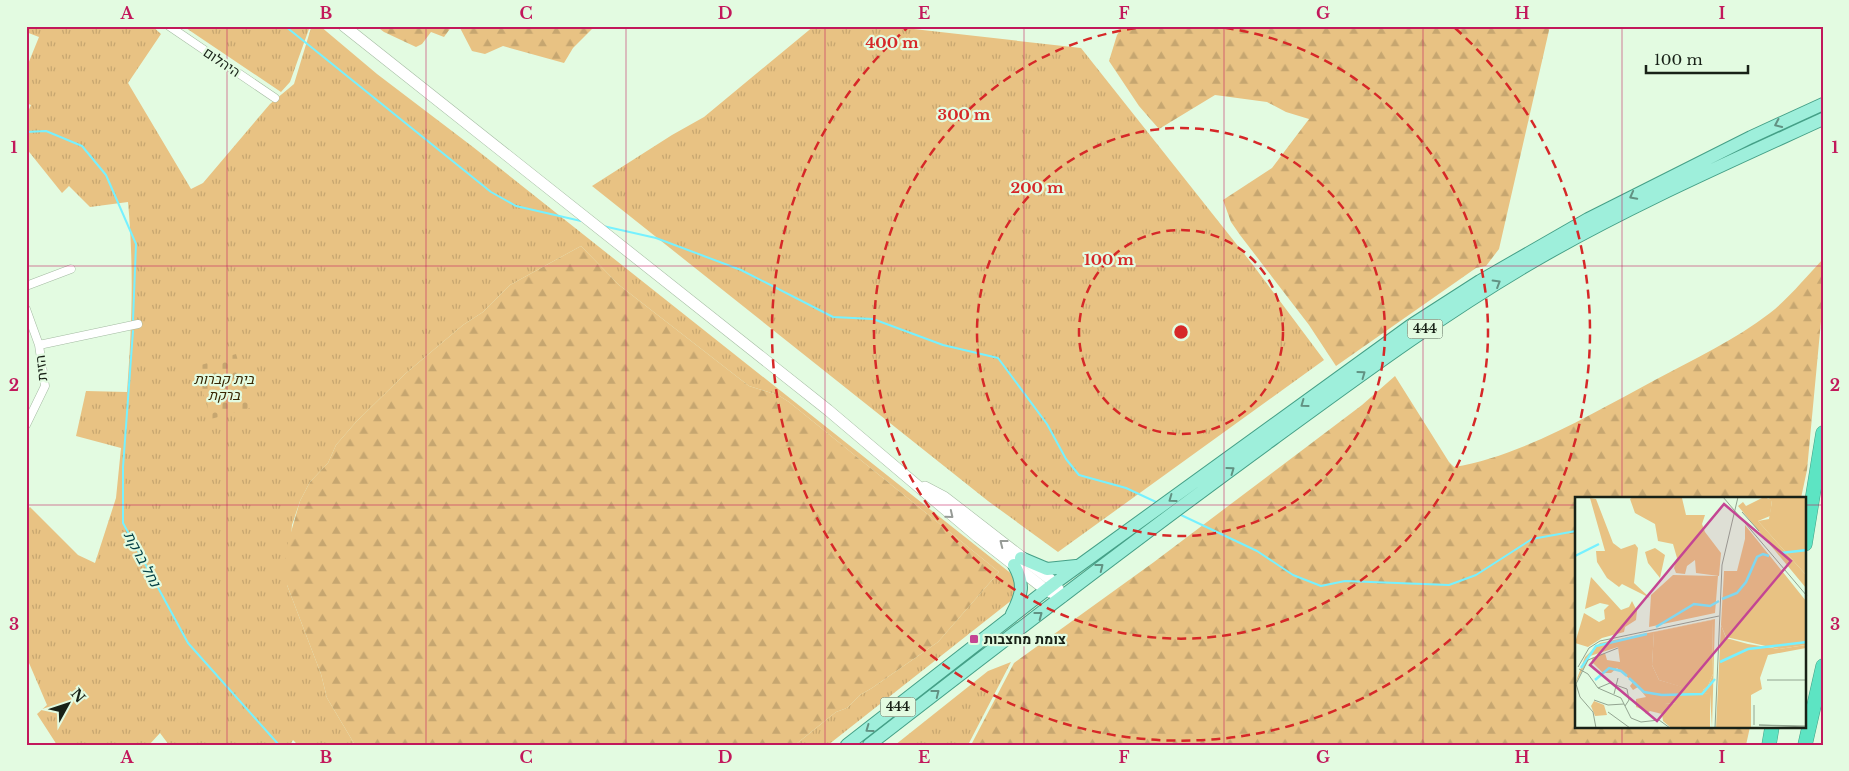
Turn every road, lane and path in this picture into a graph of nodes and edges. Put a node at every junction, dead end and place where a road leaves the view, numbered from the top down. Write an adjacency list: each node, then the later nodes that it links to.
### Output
1 (169, 26): 3 (street, היהלום)
2 (344, 26): 14 (main road)
3 (275, 98)
4 (1823, 104): 15 (main road, 444, one-way to 15)
5 (1823, 119): 17 (main road, 444, one-way to 5)
6 (71, 269): 7 (street)
7 (26, 286)
8 (26, 309): 10 (street, הזית)
9 (138, 324): 10 (street)
10 (39, 344): 11 (street, הזית)
11 (26, 426)
12 (1823, 433): 13 (highway)
13 (1806, 538)
14 (1018, 561): 15 (main road); 16 (main road); 18 (main road)
15 (1083, 564): 16 (main road, 444)
16 (1051, 587): 17 (main road); 18 (main road, 444)
17 (1062, 597): 22 (main road, 444, one-way to 17)
18 (1011, 618): 21 (main road, 444, one-way to 21)
19 (1823, 666): 24 (highway)
20 (1772, 728): 23 (highway)
21 (847, 745)
22 (870, 745)
23 (1769, 745)
24 (1806, 745)

